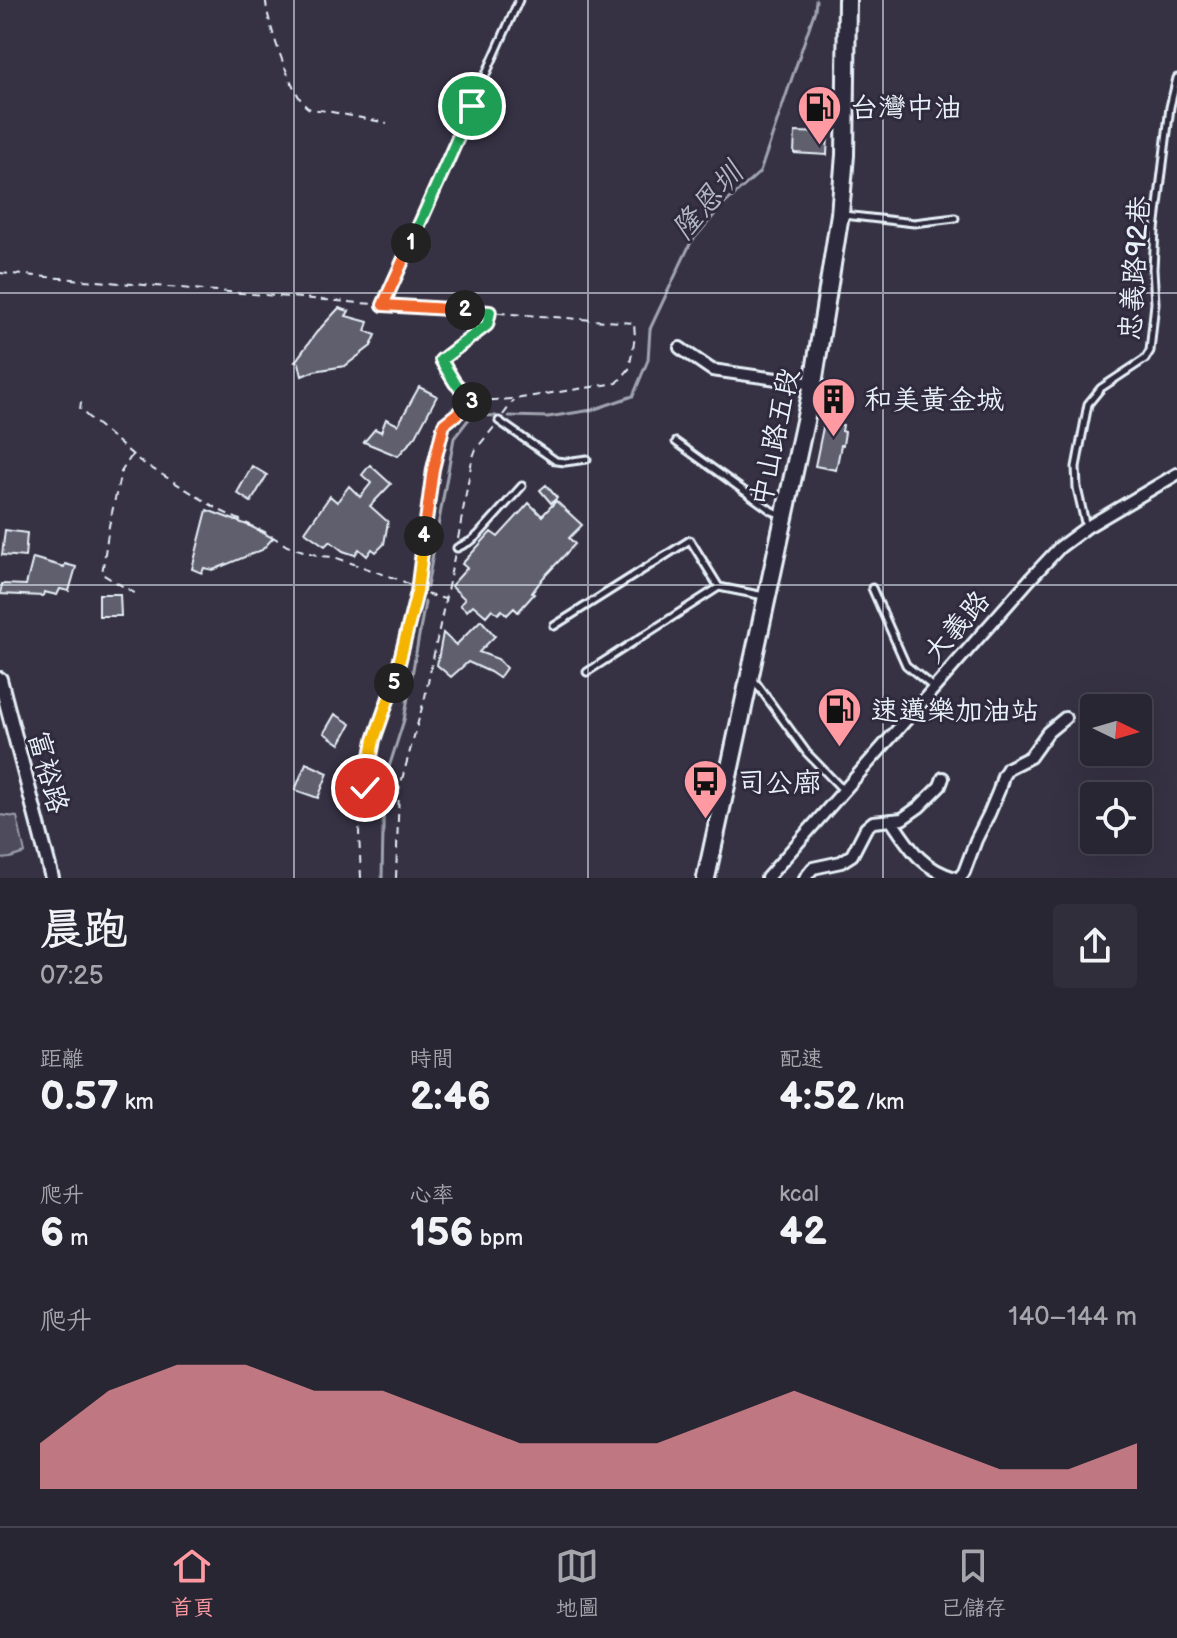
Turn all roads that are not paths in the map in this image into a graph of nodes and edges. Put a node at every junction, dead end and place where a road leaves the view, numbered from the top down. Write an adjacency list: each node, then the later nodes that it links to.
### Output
1 (519, 0): 6 (lane)
2 (847, 0): 4 (main road, 中山路五段)
3 (1177, 78): 15 (lane, 忠義路92巷)
4 (840, 214): 5 (lane); 8 (main road, 中山路五段)
5 (955, 218)
6 (383, 305)
7 (680, 348): 8 (street)
8 (813, 384): 14 (main road, 中山路五段)
9 (499, 421): 11 (lane)
10 (676, 442): 14 (lane)
11 (587, 459)
12 (1177, 474): 15 (street, 大義路)
13 (522, 486): 16 (lane)
14 (784, 515): 19 (main road, 中山路五段)
15 (1087, 527): 24 (street, 大義路)
16 (457, 548)
17 (719, 587): 19 (lane); 20 (lane); 21 (lane)
18 (872, 588): 24 (lane)
19 (767, 597): 22 (main road, 中山路五段)
20 (554, 626)
21 (587, 672)
22 (750, 675): 27 (lane); 30 (main road, 中山路五段)
23 (0, 679): 29 (street, 富裕路)
24 (934, 688): 27 (street, 大義路)
25 (1065, 718): 33 (street)
26 (943, 778): 28 (street)
27 (844, 790): 31 (street, 大義路)
28 (891, 820): 32 (street); 33 (street)
29 (52, 878)
30 (706, 878)
31 (767, 878)
32 (805, 878)
33 (957, 878)

